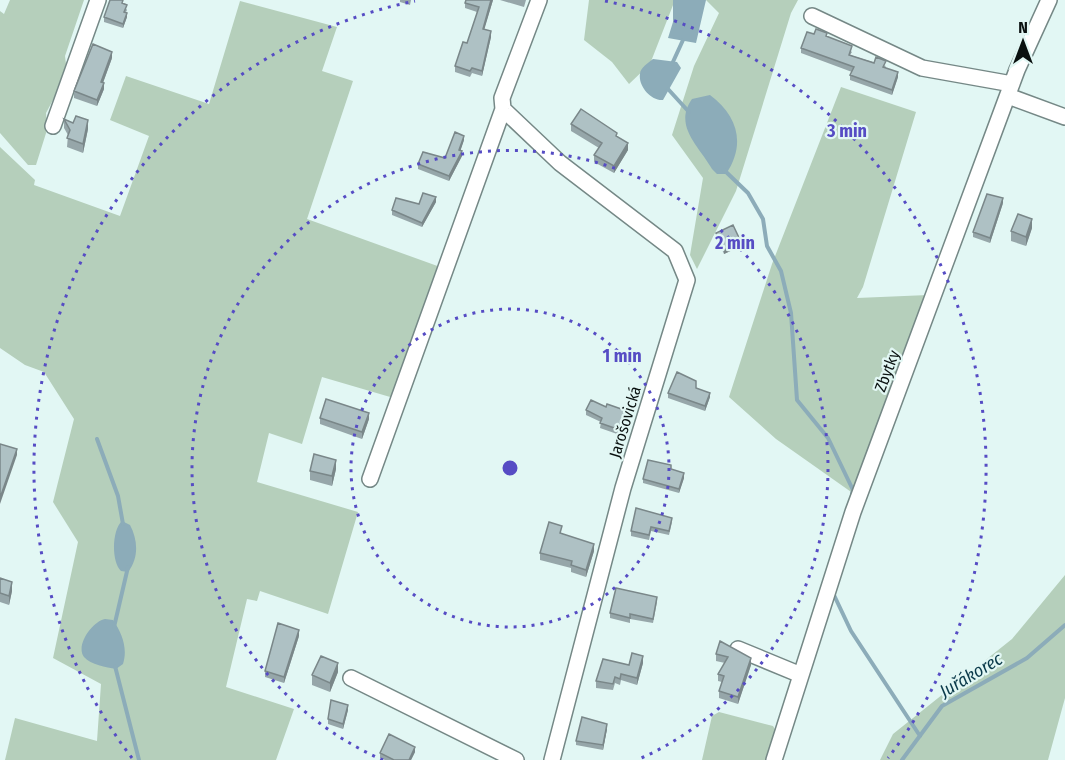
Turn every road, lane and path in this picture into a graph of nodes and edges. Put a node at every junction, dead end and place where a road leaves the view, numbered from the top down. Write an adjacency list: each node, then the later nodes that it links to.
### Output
1 (98, 0): 8 (street)
2 (539, 0): 6 (street)
3 (1049, 0): 5 (street, Zbytky)
4 (812, 16): 5 (street)
5 (1010, 90): 7 (street); 11 (street, Zbytky)
6 (503, 109): 9 (street); 14 (street, Jarošovická)
7 (1065, 117)
8 (53, 126)
9 (370, 479)
10 (738, 649): 11 (street)
11 (801, 675): 15 (street, Zbytky)
12 (351, 678): 13 (street)
13 (516, 760)
14 (552, 760)
15 (774, 760)

